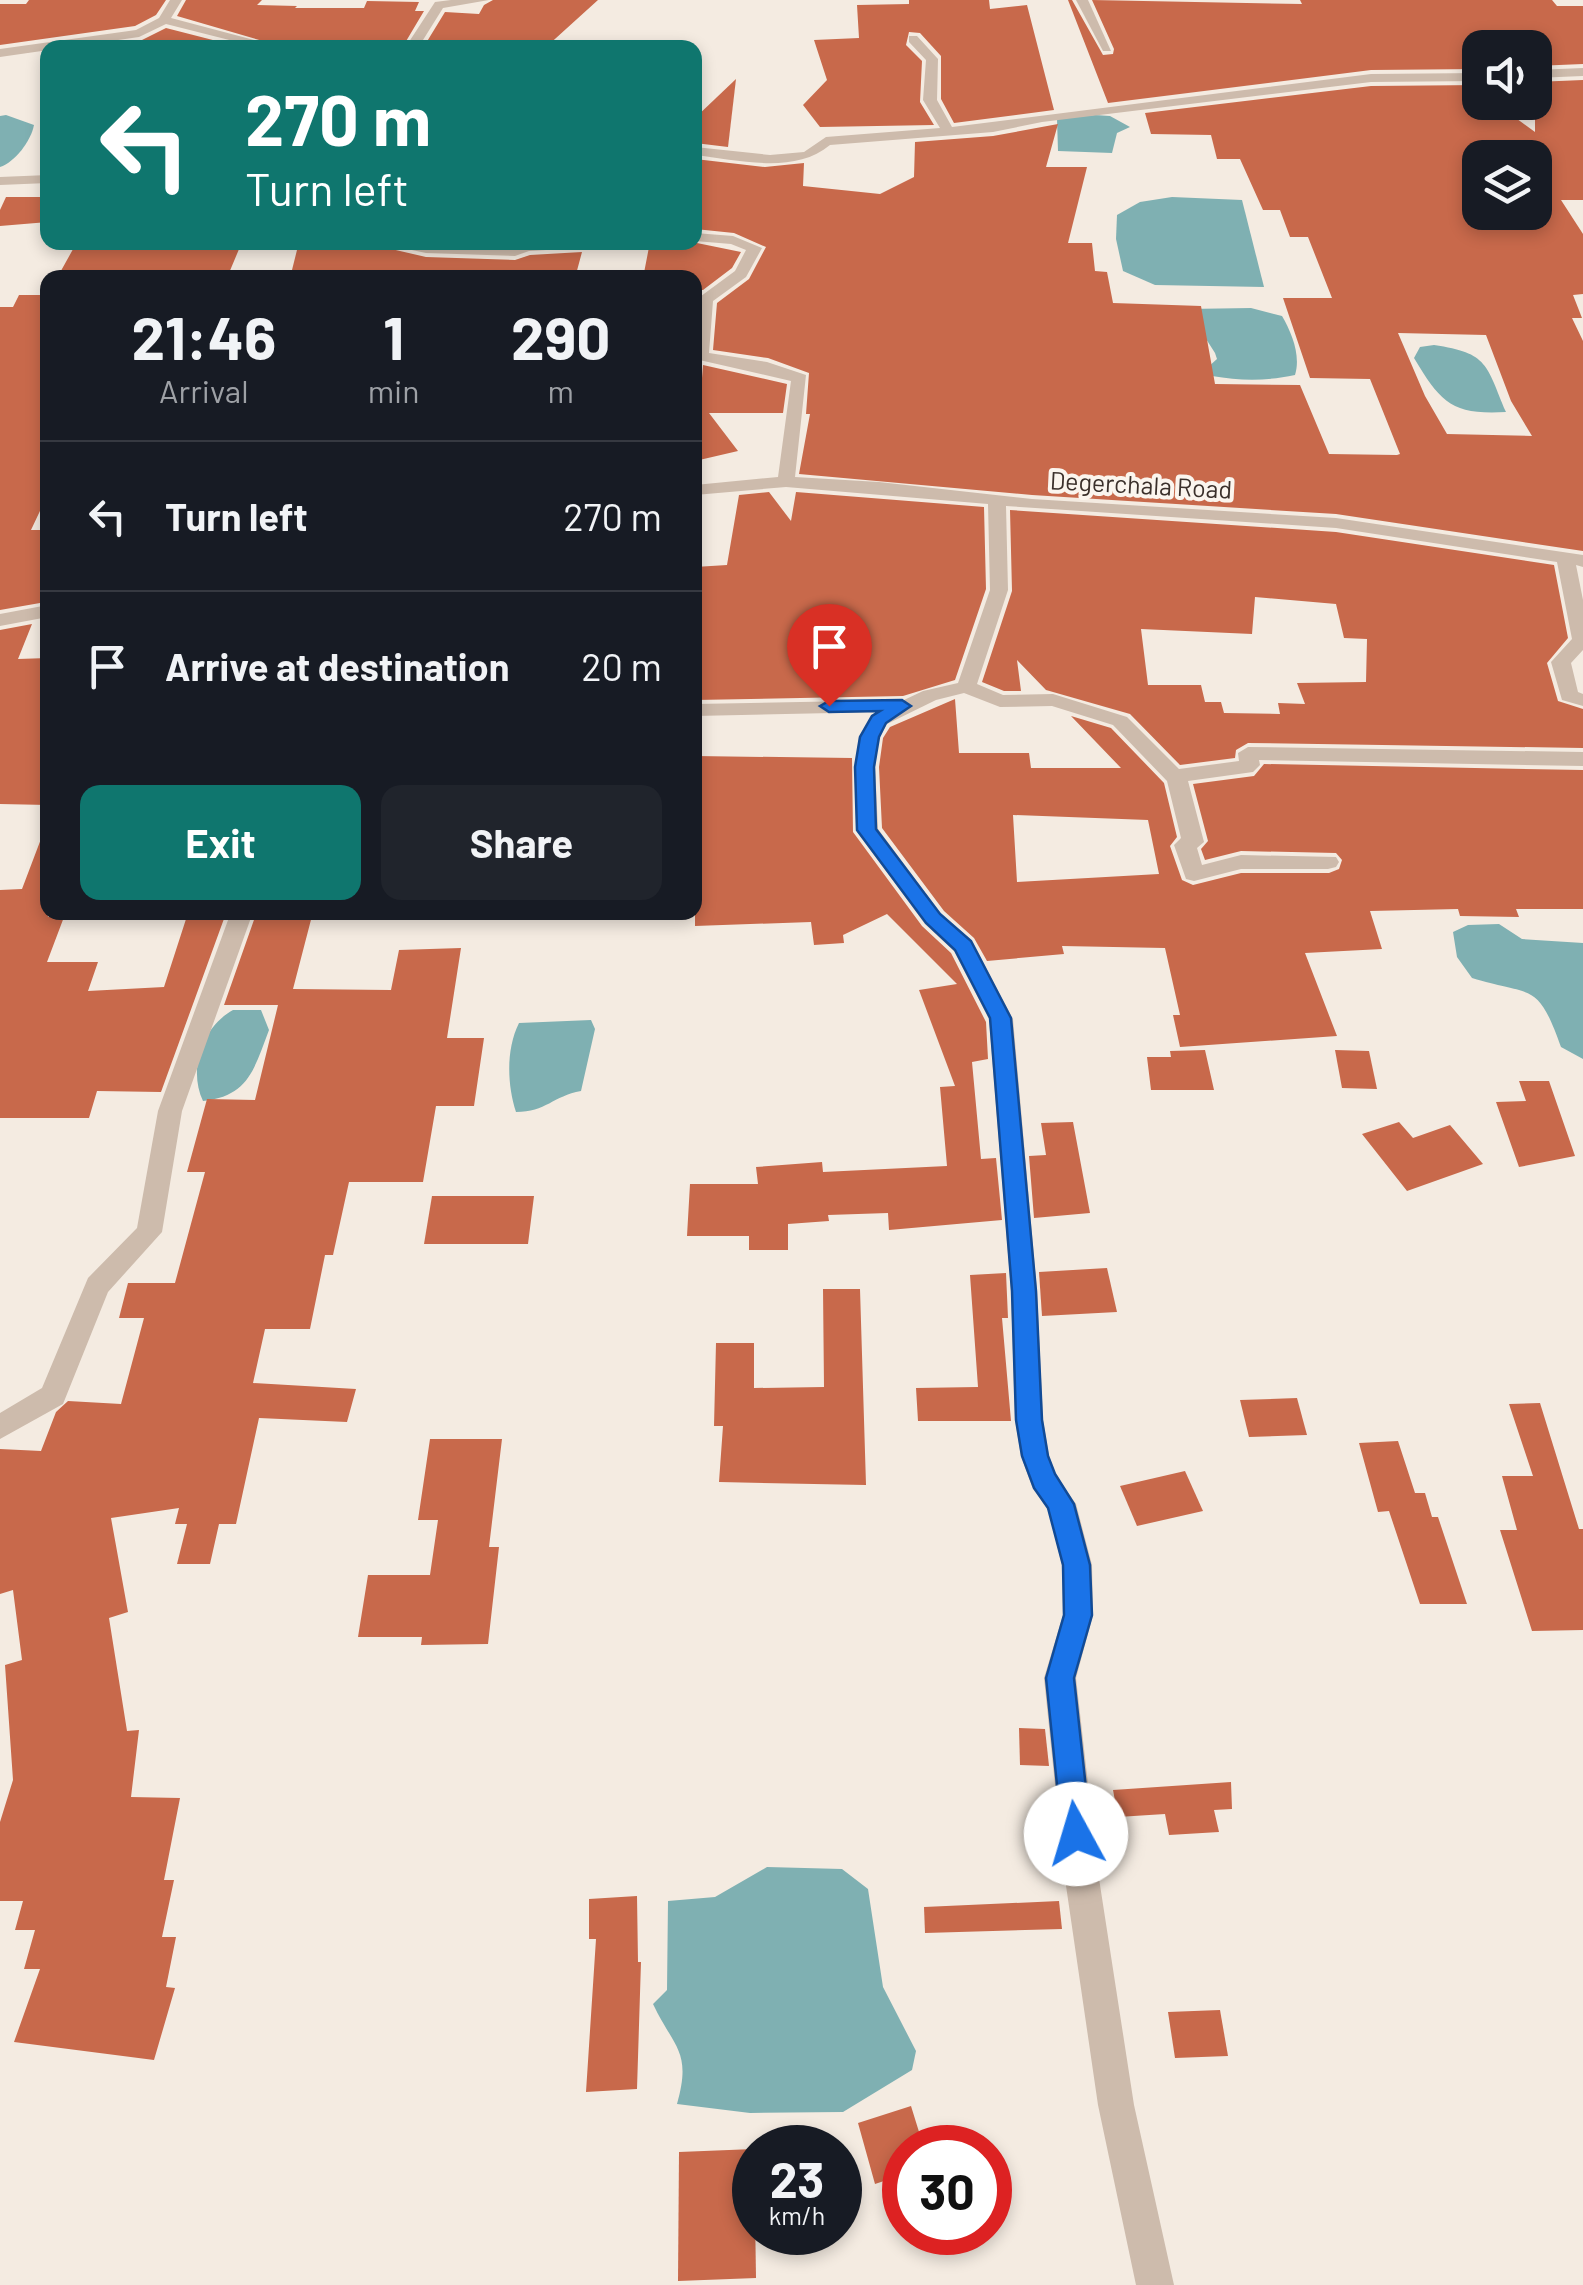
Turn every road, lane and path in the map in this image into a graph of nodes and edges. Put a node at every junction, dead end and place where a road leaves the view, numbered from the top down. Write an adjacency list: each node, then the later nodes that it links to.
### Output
1 (176, 0): 4 (street)
2 (483, 0): 8 (street)
3 (1082, 0): 10 (street)
4 (164, 20): 6 (street); 7 (street)
5 (913, 39): 15 (street)
6 (90, 40)
7 (245, 40)
8 (415, 40)
9 (40, 47): 11 (street)
10 (1107, 48)
11 (0, 53)
12 (1583, 72): 13 (street)
13 (1552, 73)
14 (1462, 77): 15 (street)
15 (948, 131): 16 (street)
16 (702, 153)
17 (40, 179): 18 (street)
18 (0, 181)
19 (702, 237): 22 (street)
20 (456, 250): 21 (street)
21 (519, 250)
22 (702, 342)
23 (702, 356): 24 (street)
24 (786, 482): 25 (street, Degerchala Road); 26 (street, Degerchala Road)
25 (702, 489)
26 (997, 500): 27 (street, Degerchala Road); 30 (street)
27 (1574, 560): 31 (street)
28 (40, 612): 29 (street)
29 (0, 620)
30 (966, 686): 32 (street); 35 (street)
31 (1583, 700)
32 (902, 706): 33 (street); 39 (street)
33 (702, 710)
34 (1583, 759): 35 (street)
35 (1174, 776): 36 (street)
36 (1328, 862)
37 (239, 920): 38 (street)
38 (0, 1426)
39 (1155, 2285)

